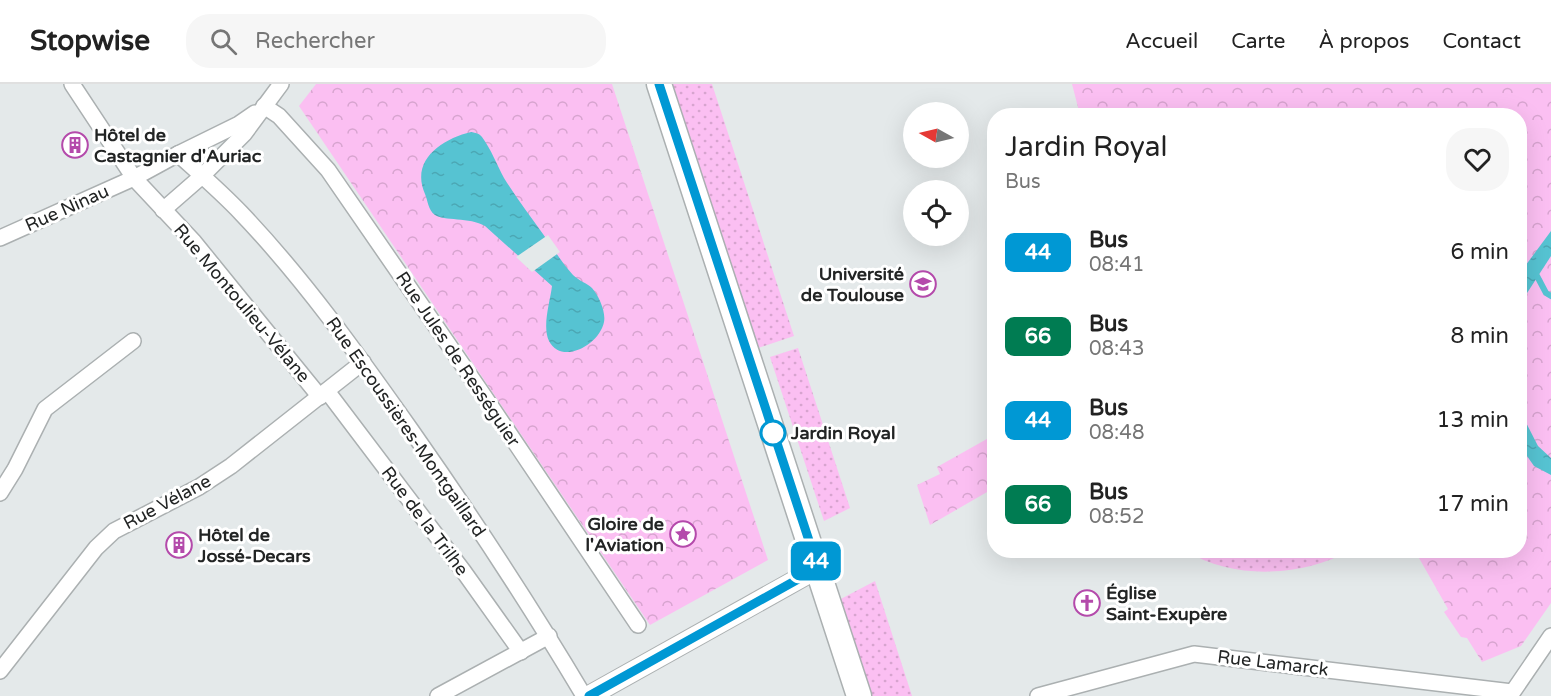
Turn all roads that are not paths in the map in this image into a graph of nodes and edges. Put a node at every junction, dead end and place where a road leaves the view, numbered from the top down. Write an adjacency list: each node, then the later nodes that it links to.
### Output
1 (72, 84): 7 (street, Rue Montoulieu-Vélane)
2 (281, 84): 4 (street)
3 (659, 84): 14 (main road)
4 (264, 106): 5 (street, Rue Ninau); 6 (street); 15 (street, Rue Jules de Rességuier)
5 (178, 154): 6 (street, Rue Escoussières-Montgaillard); 7 (street, Rue Ninau)
6 (202, 176): 8 (street); 11 (street, Rue Escoussières-Montgaillard)
7 (134, 178): 8 (street, Rue Montoulieu-Vélane); 9 (street, Rue Ninau)
8 (163, 210): 12 (street, Rue Montoulieu-Vélane)
9 (0, 238)
10 (133, 341): 13 (street)
11 (363, 362): 12 (street, Rue Vélane); 16 (street, Rue Escoussières-Montgaillard)
12 (323, 394): 18 (street, Rue de la Trilhe); 19 (street, Rue Vélane)
13 (0, 493)
14 (818, 568): 22 (street); 23 (main road)
15 (638, 625)
16 (549, 636): 18 (street); 22 (street, Rue Escoussières-Montgaillard)
17 (1551, 636): 20 (street)
18 (521, 652): 21 (street)
19 (0, 671)
20 (1511, 694): 24 (street, Rue Lamarck)
21 (438, 696)
22 (586, 696)
23 (859, 696)
24 (1038, 696)

